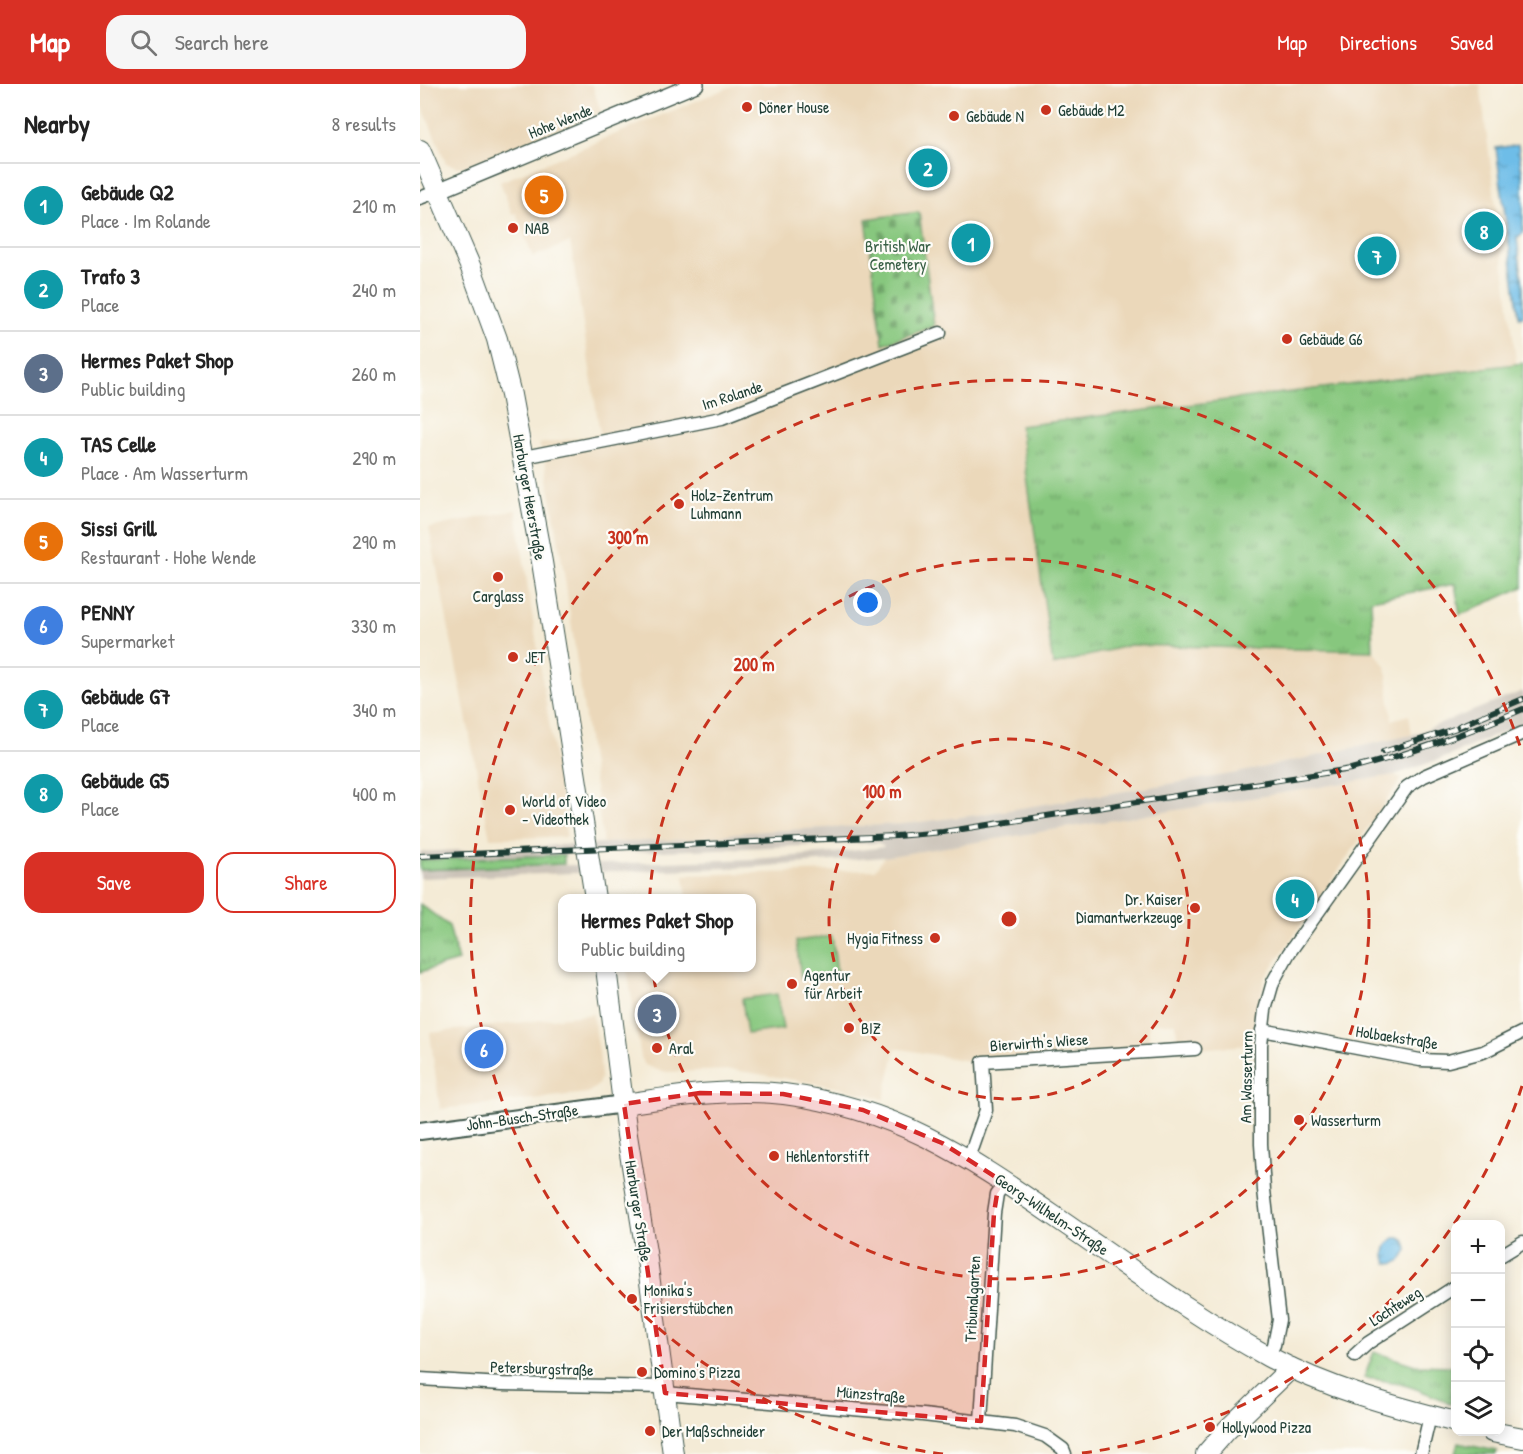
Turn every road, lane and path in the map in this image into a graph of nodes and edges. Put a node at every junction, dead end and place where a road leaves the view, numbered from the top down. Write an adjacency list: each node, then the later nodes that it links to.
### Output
1 (696, 84): 3 (street, Hohe Wende)
2 (420, 150): 3 (main road, Harburger Heerstraße)
3 (429, 194): 5 (main road, Harburger Heerstraße)
4 (940, 333): 5 (street, Im Rolande)
5 (524, 457): 7 (main road, Harburger Heerstraße)
6 (1523, 733): 9 (street, Am Wasserturm)
7 (594, 894)
8 (607, 972): 12 (main road, Harburger Straße)
9 (1262, 1030): 10 (street, Holbaekstraße); 20 (street, Am Wasserturm)
10 (1523, 1032)
11 (1195, 1049): 14 (street, Bierwirth's Wiese)
12 (624, 1104): 13 (main road, John-Busch-Straße); 14 (main road, Georg-Wilhelm-Straße); 23 (main road, Harburger Straße)
13 (420, 1131)
14 (968, 1158): 15 (main road, Georg-Wilhelm-Straße)
15 (1005, 1183): 20 (main road, Georg-Wilhelm-Straße); 25 (street, Tribunalgarten)
16 (1523, 1242): 17 (street)
17 (1505, 1253)
18 (1451, 1289): 19 (street, Lochteweg)
19 (1355, 1355)
20 (1268, 1356): 21 (main road, Georg-Wilhelm-Straße)
21 (1291, 1368): 24 (main road, Georg-Wilhelm-Straße); 31 (main road)
22 (420, 1379): 23 (street, Petersburgstraße)
23 (664, 1390): 25 (street, Münzstraße); 29 (main road, Harburger Straße)
24 (1430, 1416): 26 (main road, Georg-Wilhelm-Straße); 32 (street)
25 (981, 1421): 30 (street, Münzstraße)
26 (1451, 1421)
27 (1505, 1434): 28 (main road)
28 (1523, 1438)
29 (673, 1454)
30 (1065, 1454)
31 (1206, 1454)
32 (1421, 1454)

